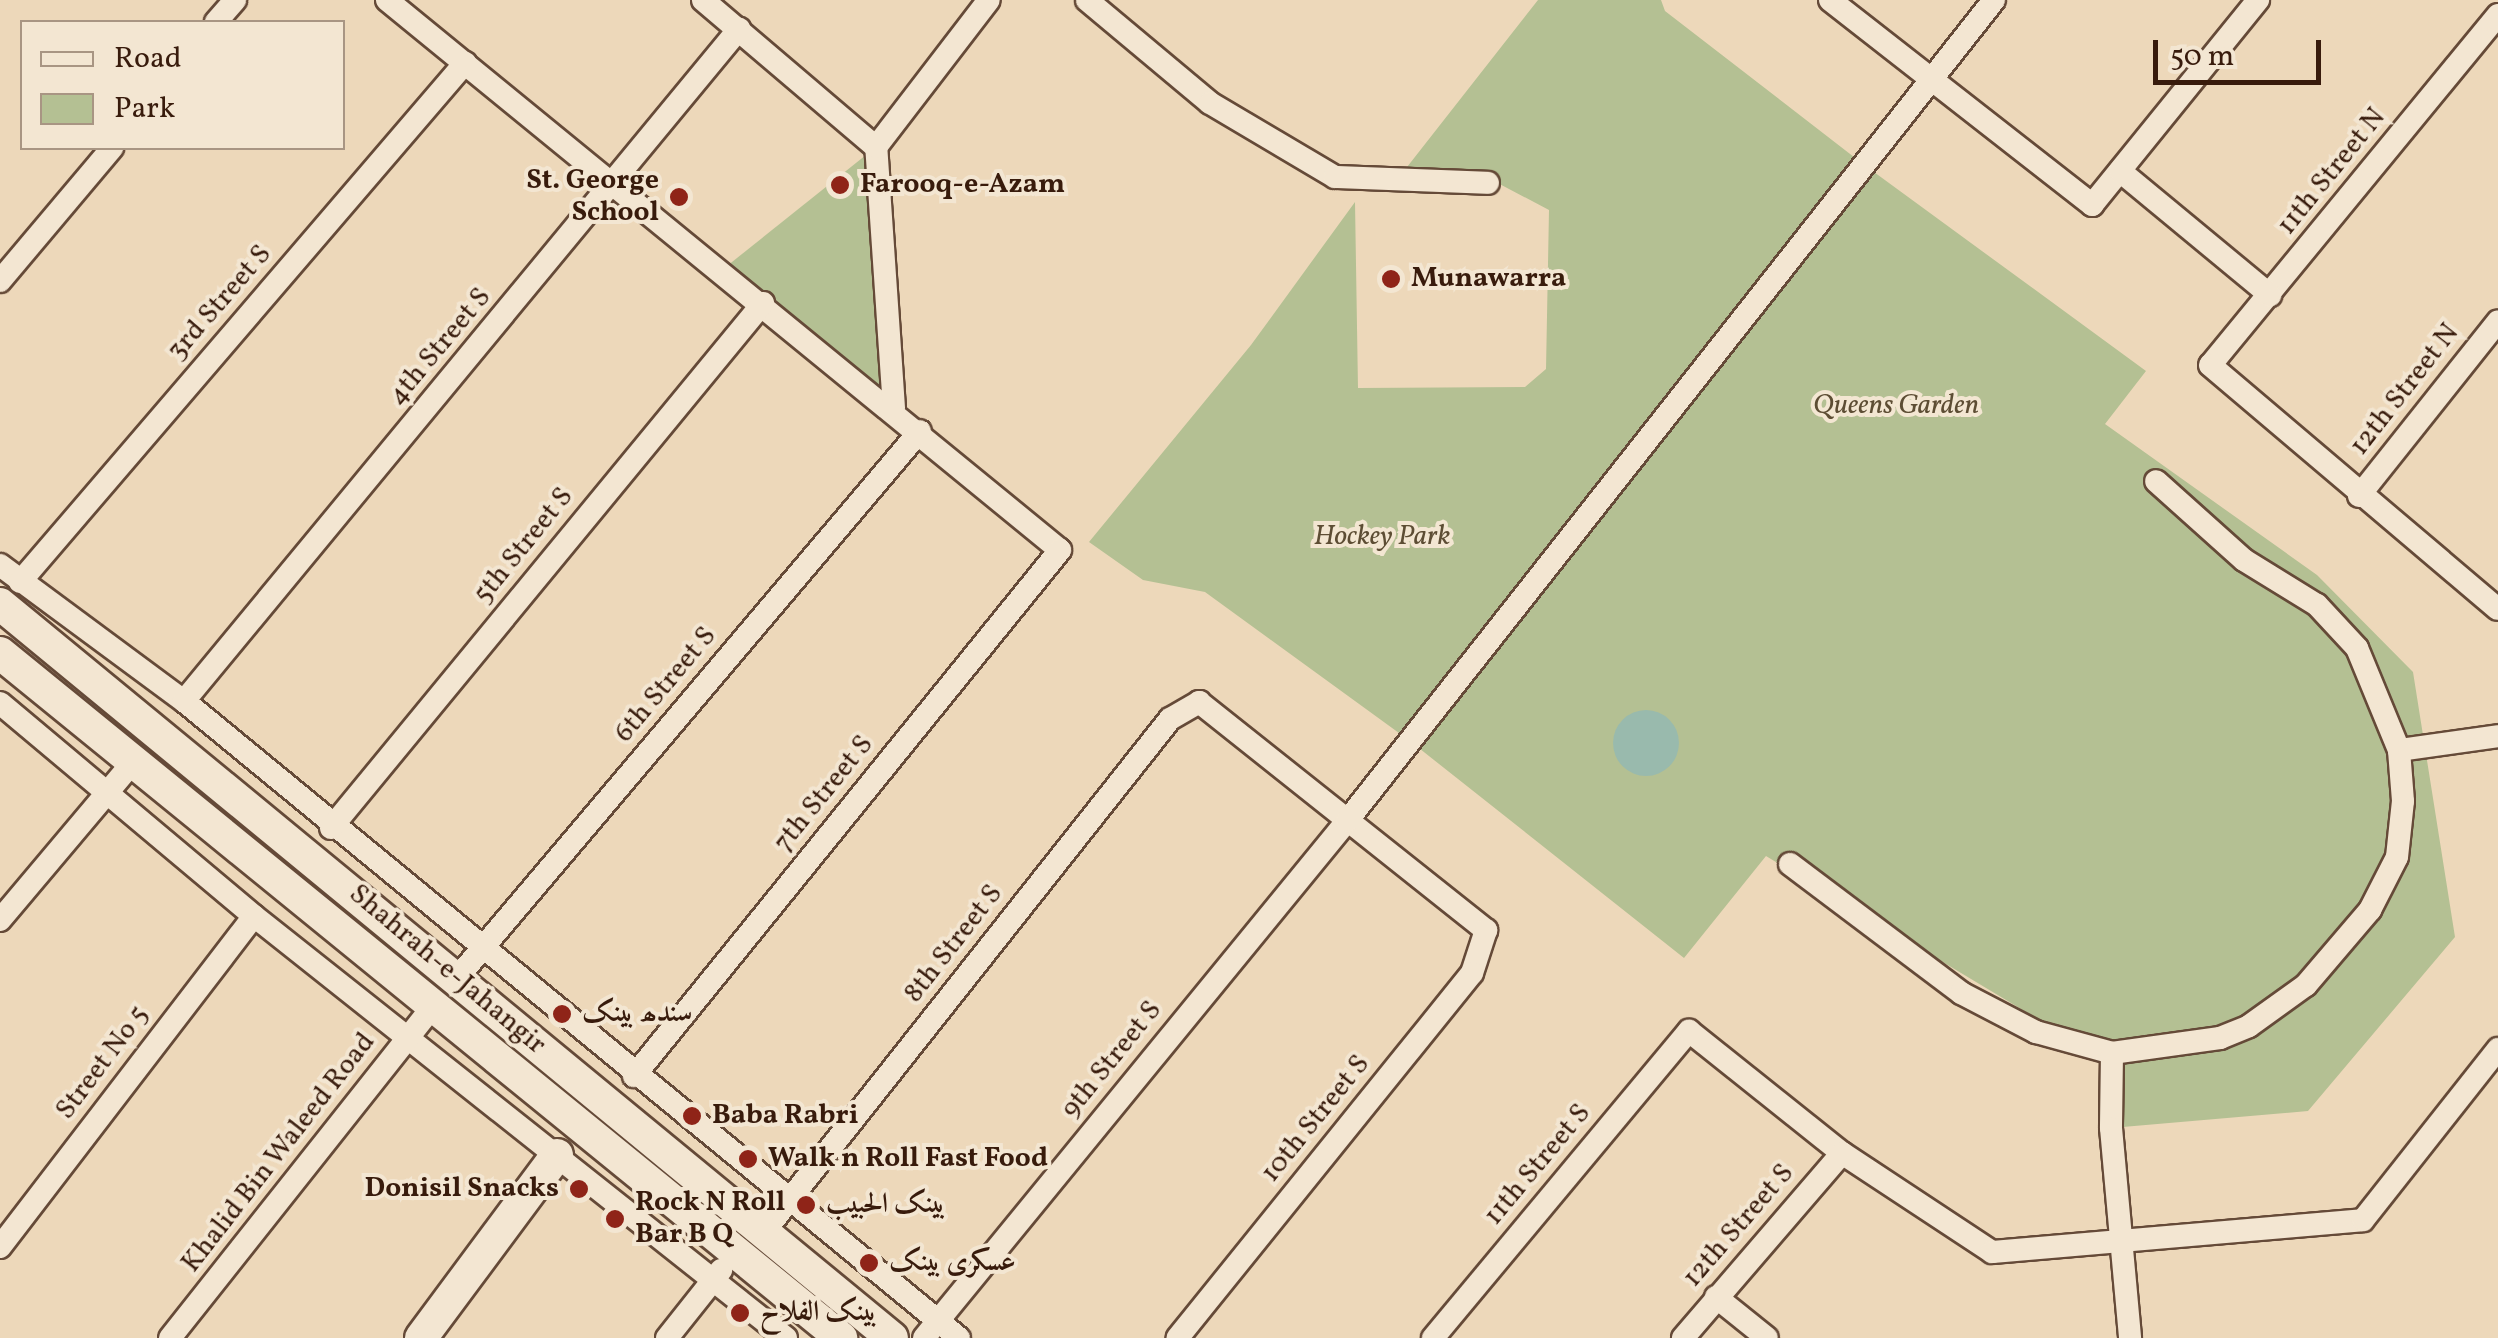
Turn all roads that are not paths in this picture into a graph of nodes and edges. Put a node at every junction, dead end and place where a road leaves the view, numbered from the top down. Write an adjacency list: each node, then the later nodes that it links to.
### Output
1 (235, 0): 10 (street)
2 (386, 0): 12 (street)
3 (703, 0): 11 (street)
4 (989, 0): 14 (street)
5 (1086, 0): 17 (street)
6 (1830, 0): 13 (street)
7 (1994, 0): 13 (street, 9th Street S)
8 (2258, 0): 16 (street)
9 (2498, 15): 20 (street, 11th Street N)
10 (218, 20)
11 (739, 30): 14 (street); 18 (street, 4th Street S)
12 (465, 63): 18 (street); 28 (street, 3rd Street S)
13 (1931, 78): 16 (street); 37 (street, 9th Street S)
14 (876, 147): 23 (street)
15 (110, 150): 19 (street)
16 (2120, 171): 20 (street)
17 (1488, 183)
18 (615, 184): 21 (street); 31 (street, 4th Street S)
19 (0, 281)
20 (2270, 295): 26 (street, 11th Street N)
21 (763, 303): 23 (street); 38 (street, 5th Street S)
22 (2493, 337): 26 (street, 12th Street N)
23 (894, 408): 24 (street)
24 (920, 431): 42 (street, 6th Street S); 48 (street, 7th Street S)
25 (2156, 481): 34 (street)
26 (2359, 496): 29 (street)
27 (0, 565): 28 (street)
28 (10, 593): 31 (street); 43 (main road, Shahrah-e-Jahangir)
29 (2498, 609)
30 (0, 653): 35 (main road, Shahrah-e-Jahangir)
31 (184, 701): 38 (street)
32 (0, 702): 36 (street)
33 (2498, 736): 34 (street)
34 (2399, 750): 47 (street)
35 (134, 761): 36 (street); 44 (main road, Shahrah-e-Jahangir)
36 (108, 790): 40 (street); 41 (street)
37 (1348, 821): 51 (street, 8th Street S); 58 (street, 9th Street S); 66 (street, 10th Street S)
38 (331, 828): 42 (street)
39 (1790, 864): 47 (street)
40 (254, 916): 45 (street); 54 (street, Street No 5)
41 (0, 920)
42 (484, 947): 43 (street, 6th Street S); 48 (street)
43 (458, 977): 52 (main road, Shahrah-e-Jahangir)
44 (435, 1004): 45 (street, Khalid Bin Waleed Road); 55 (main road, Shahrah-e-Jahangir)
45 (409, 1037): 50 (street); 59 (street, Khalid Bin Waleed Road)
46 (2498, 1049): 53 (street)
47 (2112, 1053): 53 (street)
48 (634, 1076): 51 (street)
49 (1842, 1154): 53 (street); 57 (street, 12th Street S); 67 (street, 11th Street S)
50 (557, 1155): 56 (street); 60 (main road)
51 (788, 1202): 52 (street, 8th Street S); 58 (street)
52 (764, 1232): 64 (main road, Shahrah-e-Jahangir)
53 (2122, 1240): 70 (street)
54 (0, 1247)
55 (735, 1253): 56 (street); 63 (main road, Shahrah-e-Jahangir)
56 (714, 1279): 61 (street); 62 (street)
57 (1716, 1297): 68 (street, 12th Street S); 69 (street)
58 (931, 1329): 65 (street)
59 (170, 1338)
60 (421, 1338)
61 (667, 1338)
62 (786, 1338)
63 (841, 1338)
64 (892, 1338)
65 (959, 1338)
66 (1177, 1338)
67 (1433, 1338)
68 (1682, 1338)
69 (1767, 1338)
70 (2130, 1338)

